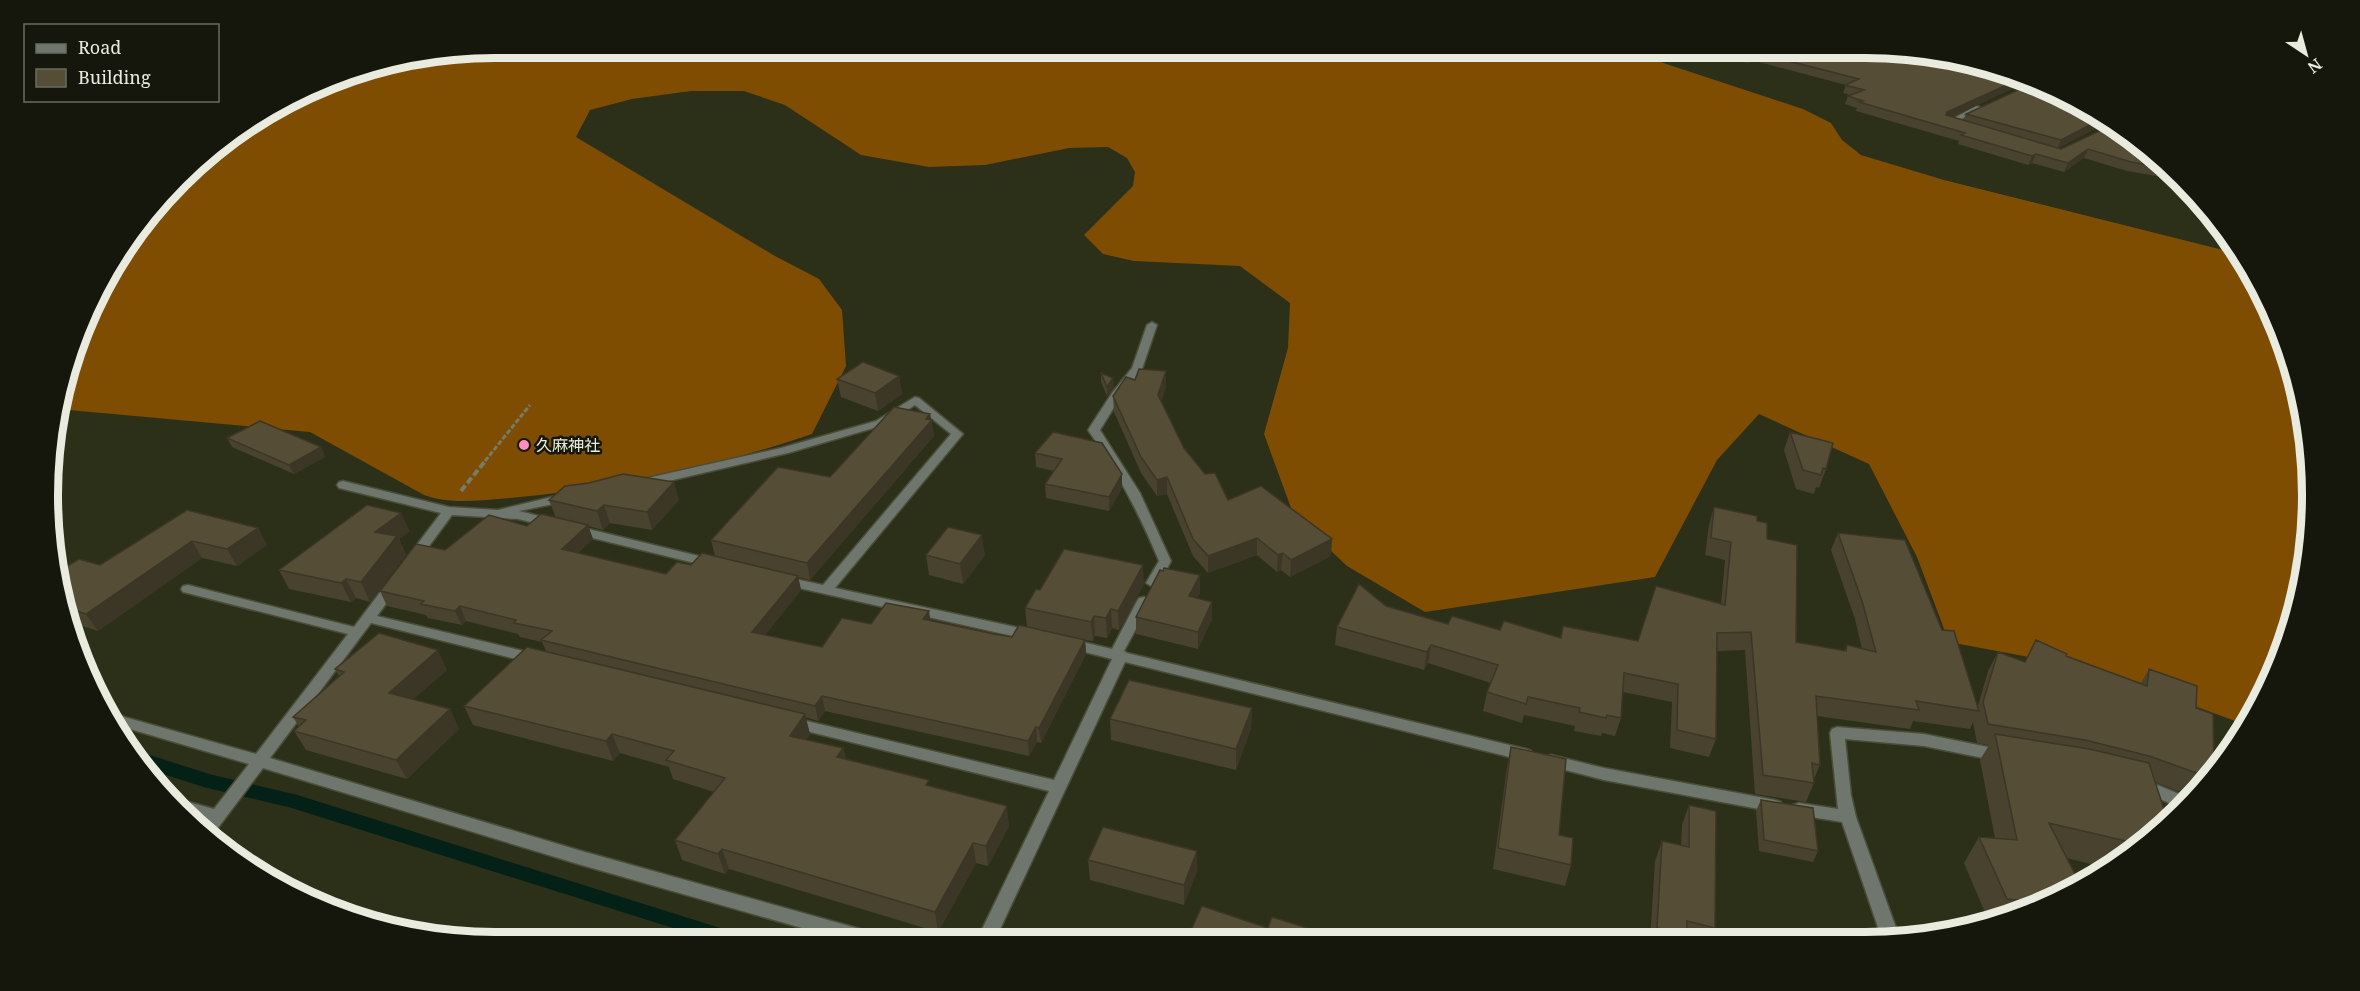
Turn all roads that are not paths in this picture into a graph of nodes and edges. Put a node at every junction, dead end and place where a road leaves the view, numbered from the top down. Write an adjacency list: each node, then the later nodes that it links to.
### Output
1 (1983, 106): 2 (street)
2 (1960, 126)
3 (1152, 325): 15 (street)
4 (634, 484): 12 (street)
5 (343, 485): 7 (street)
6 (575, 496): 8 (street)
7 (447, 510): 8 (street); 13 (street)
8 (495, 514): 9 (street)
9 (723, 566)
10 (769, 577): 12 (street)
11 (188, 589): 14 (street)
12 (826, 590): 15 (street)
13 (368, 618): 14 (street); 16 (street)
14 (357, 632): 20 (street)
15 (1118, 655): 22 (street); 26 (street)
16 (552, 663)
17 (782, 720): 22 (street)
18 (122, 721): 20 (street)
19 (2019, 759): 26 (street)
20 (259, 761): 25 (street); 28 (street)
21 (2125, 780): 23 (street)
22 (1058, 788): 29 (street)
23 (2178, 800)
24 (190, 808): 25 (street)
25 (218, 816): 27 (street)
26 (1848, 817): 30 (street)
27 (210, 827)
28 (843, 932)
29 (990, 932)
30 (1889, 932)

